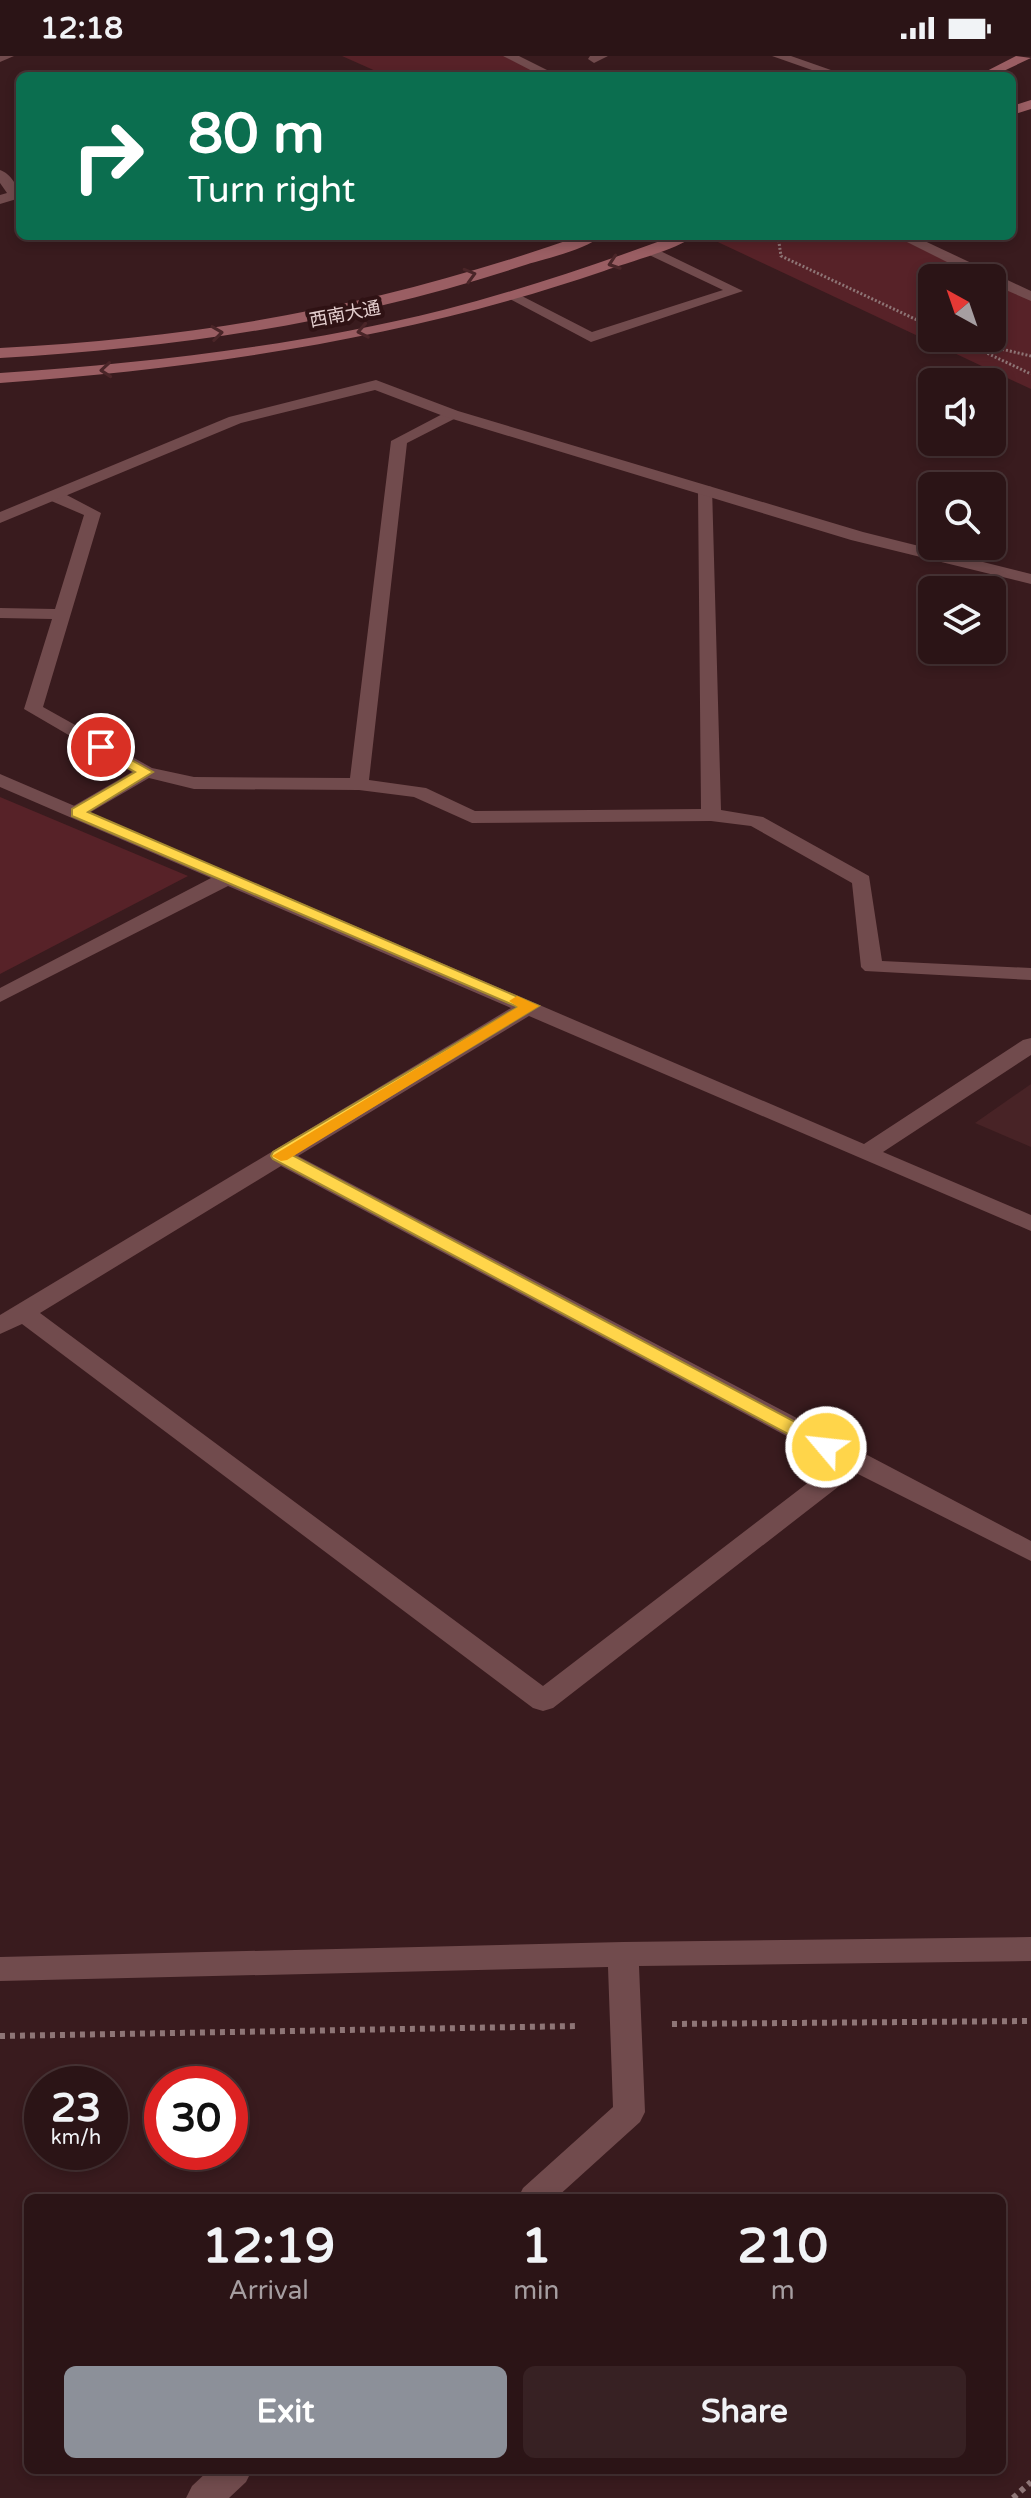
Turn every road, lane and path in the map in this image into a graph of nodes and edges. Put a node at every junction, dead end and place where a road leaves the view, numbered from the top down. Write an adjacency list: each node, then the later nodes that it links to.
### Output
1 (8, 56): 5 (street)
2 (509, 56): 6 (street)
3 (778, 56): 7 (street)
4 (1026, 56): 8 (street)
5 (0, 58)
6 (544, 72)
7 (829, 72)
8 (992, 72)
9 (0, 174): 10 (street)
10 (0, 200)
11 (583, 240): 23 (street, 西南大通, one-way to 11)
12 (676, 240): 15 (street, 西南大通)
13 (779, 240): 20 (path)
14 (911, 240): 16 (street)
15 (650, 250): 18 (street, 西南大通, one-way to 18); 18 (street)
16 (962, 264)
17 (1006, 285): 19 (street)
18 (511, 296): 26 (street, 西南大通, one-way to 26)
19 (1031, 297)
20 (918, 320)
21 (1006, 350): 24 (path)
22 (984, 352): 25 (path)
23 (0, 353)
24 (1031, 356)
25 (1031, 374)
26 (0, 378)
27 (452, 414): 28 (street); 29 (street); 36 (street)
28 (706, 491): 31 (street); 38 (street)
29 (55, 496): 30 (street); 33 (street)
30 (0, 518)
31 (1031, 579)
32 (0, 613): 33 (street)
33 (62, 614): 34 (street)
34 (146, 772): 36 (street); 37 (street)
35 (0, 780): 37 (street)
36 (359, 784): 38 (street)
37 (77, 812): 39 (street)
38 (711, 815): 40 (street)
39 (229, 877): 41 (street); 42 (street)
40 (1031, 974)
41 (0, 996)
42 (530, 1006): 44 (street); 45 (street)
43 (1031, 1045): 44 (street)
44 (866, 1153): 46 (street)
45 (280, 1156): 47 (street); 49 (street)
46 (1031, 1224)
47 (24, 1313): 48 (street); 49 (street)
48 (0, 1326)
49 (854, 1461): 50 (street)
50 (1031, 1552)
51 (1031, 1949): 52 (street)
52 (623, 1954): 53 (street); 55 (street)
53 (0, 1969)
54 (1031, 2021): 55 (path)
55 (625, 2025): 56 (path); 57 (street)
56 (0, 2036)
57 (538, 2194)
58 (230, 2474): 60 (street)
59 (1031, 2482): 61 (path)
60 (204, 2498)
61 (1013, 2498)

